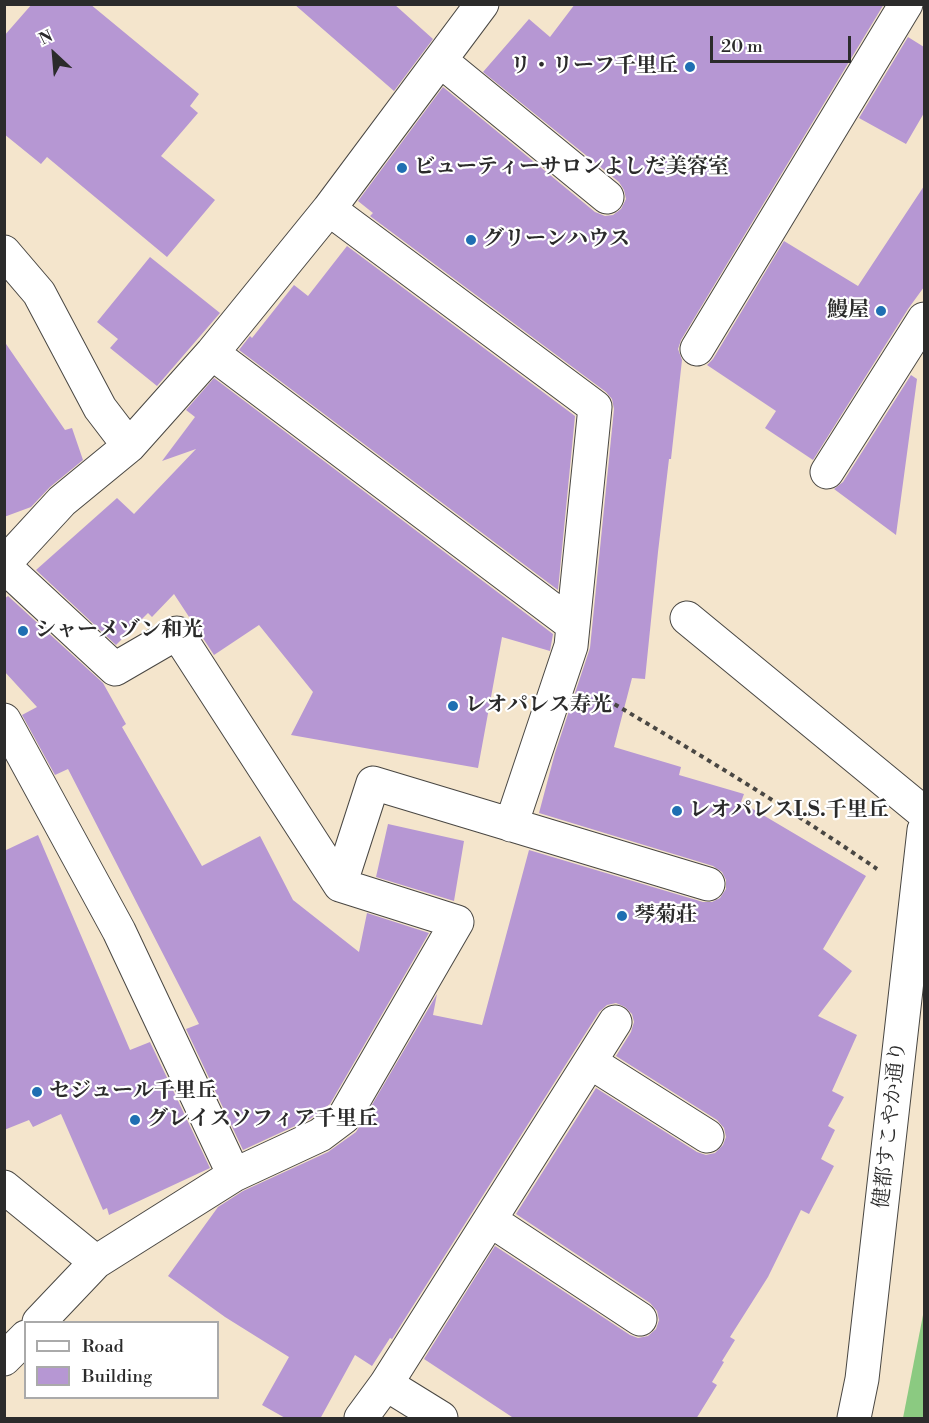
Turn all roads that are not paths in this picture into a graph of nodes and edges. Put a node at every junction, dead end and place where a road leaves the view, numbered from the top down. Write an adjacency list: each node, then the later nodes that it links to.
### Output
1 (482, 4): 3 (street)
2 (906, 4): 8 (street)
3 (441, 61): 4 (street); 5 (street)
4 (607, 197)
5 (329, 209): 9 (street); 14 (street)
6 (4, 252): 10 (street)
7 (924, 319): 11 (street)
8 (697, 349)
9 (212, 353): 10 (street); 14 (street)
10 (129, 446): 12 (street)
11 (828, 472)
12 (4, 565): 20 (street)
13 (687, 618): 16 (street)
14 (573, 625): 17 (street)
15 (4, 720): 24 (street)
16 (924, 813)
17 (511, 825): 19 (street); 20 (street)
18 (924, 830): 35 (street, 健都すこやか通り)
19 (708, 884)
20 (340, 885): 24 (street)
21 (615, 1022): 22 (street)
22 (590, 1062): 23 (street); 26 (street)
23 (706, 1136)
24 (234, 1175): 27 (street)
25 (4, 1187): 27 (street)
26 (490, 1220): 28 (street); 32 (street)
27 (96, 1262): 29 (street)
28 (640, 1319)
29 (41, 1321)
30 (24, 1339): 31 (street)
31 (4, 1359)
32 (386, 1384): 33 (street); 34 (street)
33 (361, 1419)
34 (441, 1419)
35 (854, 1419)

